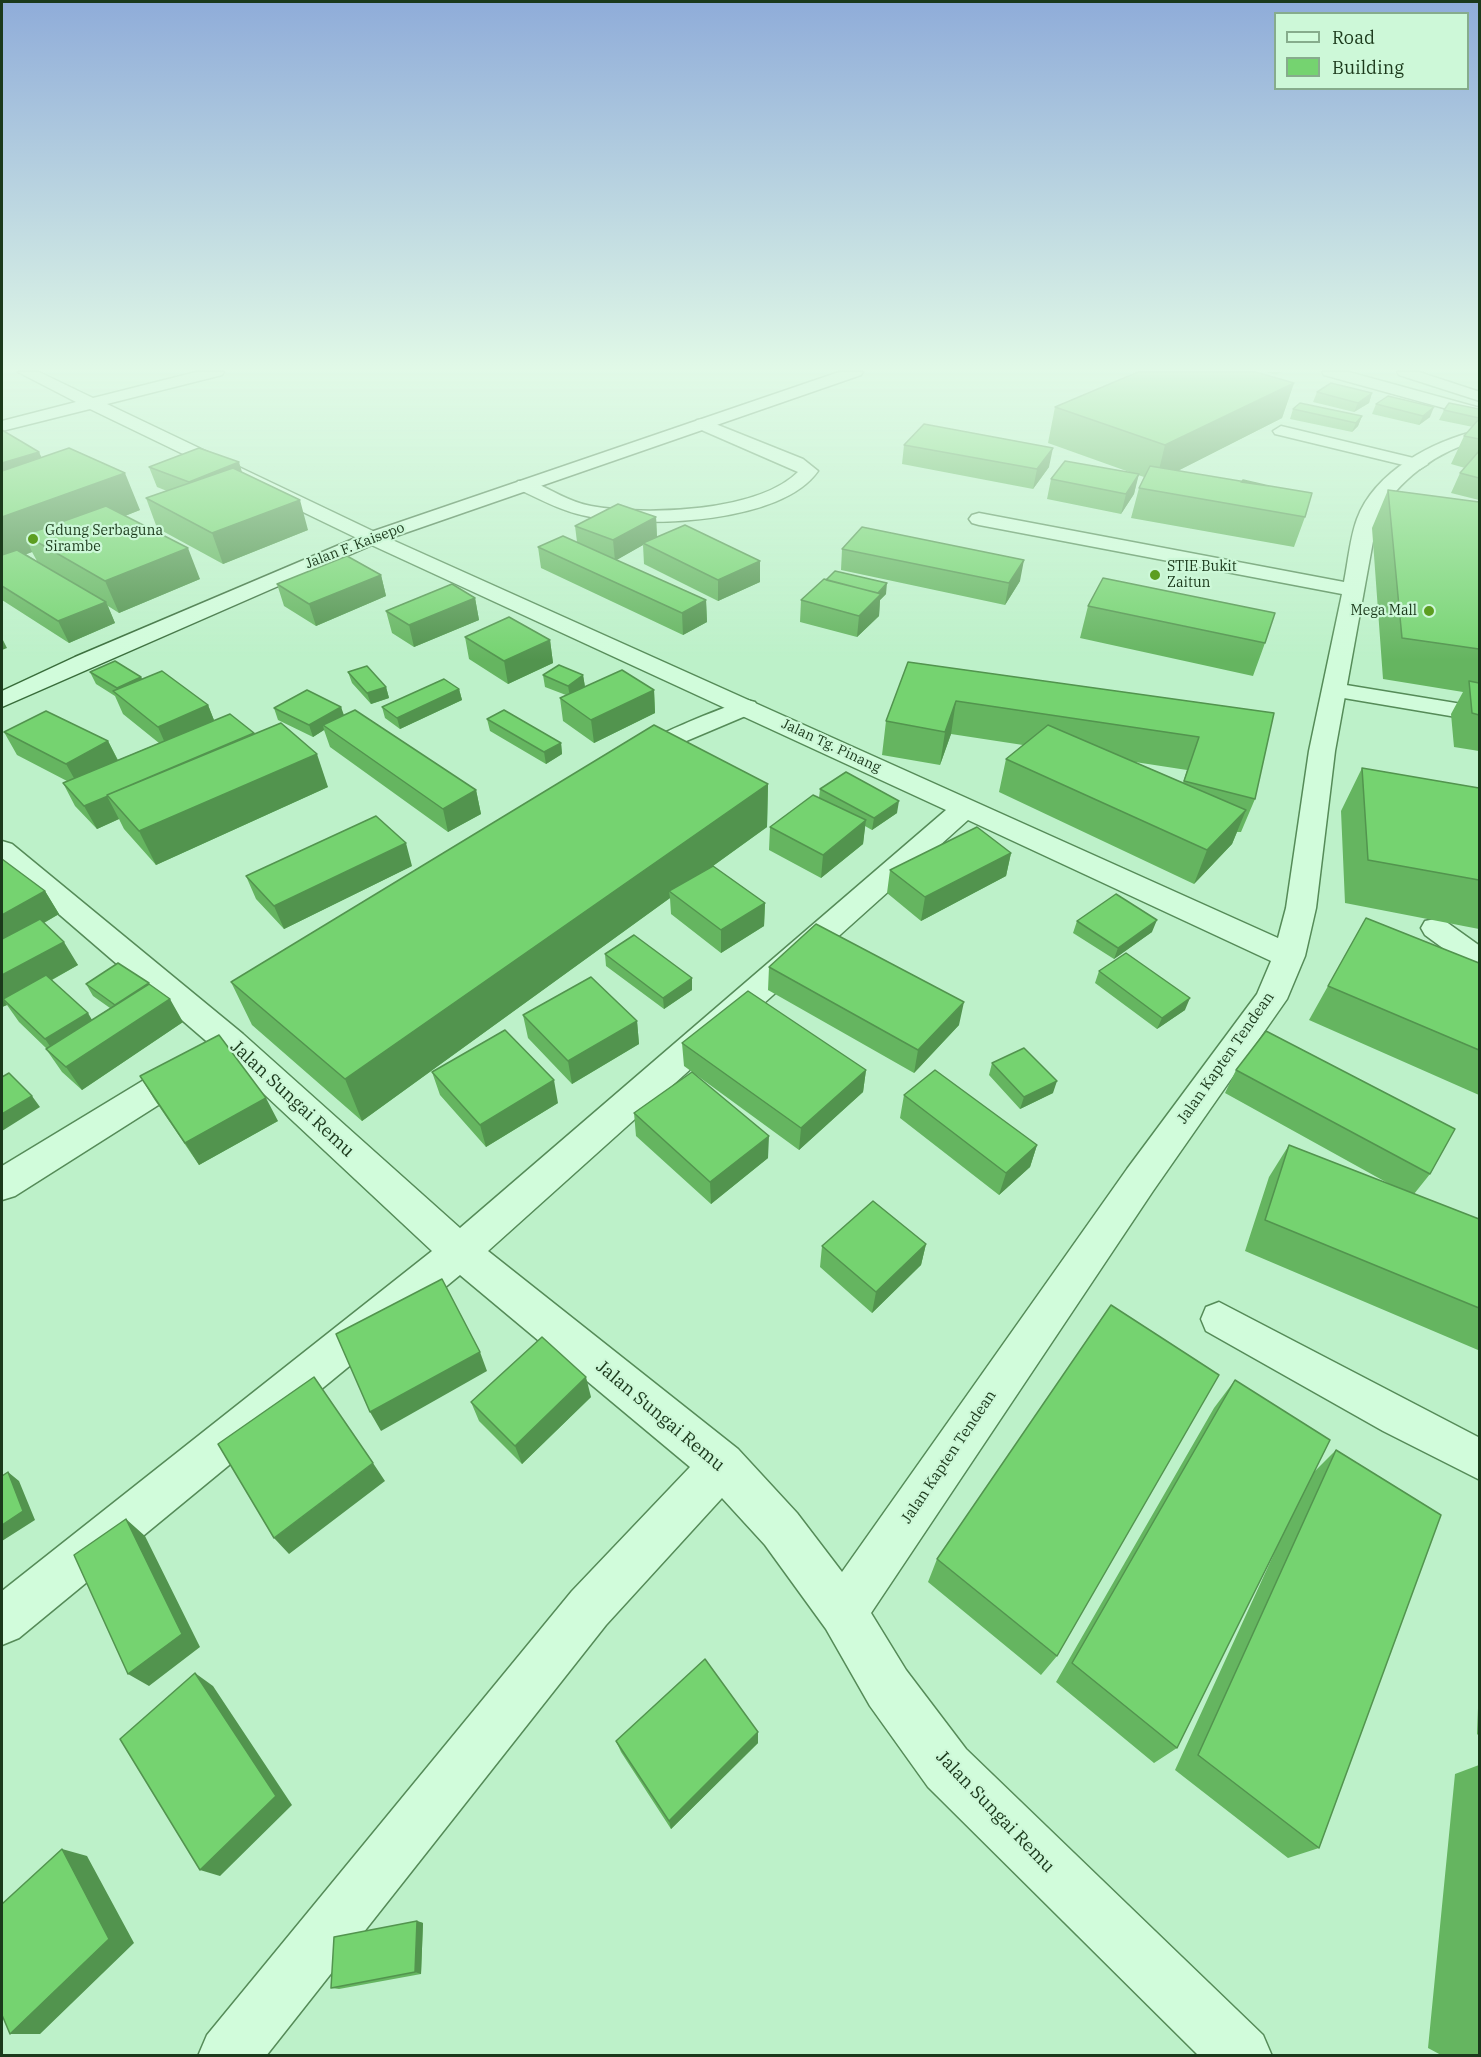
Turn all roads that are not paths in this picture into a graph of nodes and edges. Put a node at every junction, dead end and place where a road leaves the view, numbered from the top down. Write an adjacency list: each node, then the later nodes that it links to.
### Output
1 (226, 468): 7 (street, Jalan Tg. Pinang)
2 (575, 468): 5 (street, Jalan F. Kaisepo)
3 (804, 468): 5 (street)
4 (1414, 468): 8 (street, Jalan Kapten Tendean)
5 (525, 485): 7 (street, Jalan F. Kaisepo)
6 (979, 519): 8 (street)
7 (372, 538): 10 (street, Jalan F. Kaisepo); 11 (street, Jalan Tg. Pinang)
8 (1352, 590): 9 (street, Jalan Kapten Tendean)
9 (1334, 690): 12 (lane); 17 (street, Jalan Kapten Tendean)
10 (2, 700)
11 (747, 708): 13 (lane); 14 (street, Jalan Tg. Pinang)
12 (1479, 714)
13 (617, 768)
14 (964, 809): 17 (street, Jalan Tg. Pinang); 21 (street)
15 (2, 850): 19 (street, Jalan Sungai Remu)
16 (1435, 928): 18 (lane)
17 (1289, 956): 25 (street, Jalan Kapten Tendean)
18 (1479, 961)
19 (231, 1043): 20 (street); 21 (street, Jalan Sungai Remu)
20 (2, 1185)
21 (460, 1252): 24 (street, Jalan Sungai Remu); 26 (street)
22 (1219, 1319): 23 (lane)
23 (1479, 1460)
24 (722, 1465): 25 (street, Jalan Sungai Remu); 27 (street)
25 (843, 1612): 28 (street, Jalan Sungai Remu)
26 (2, 1621)
27 (228, 2055)
28 (1242, 2055)

